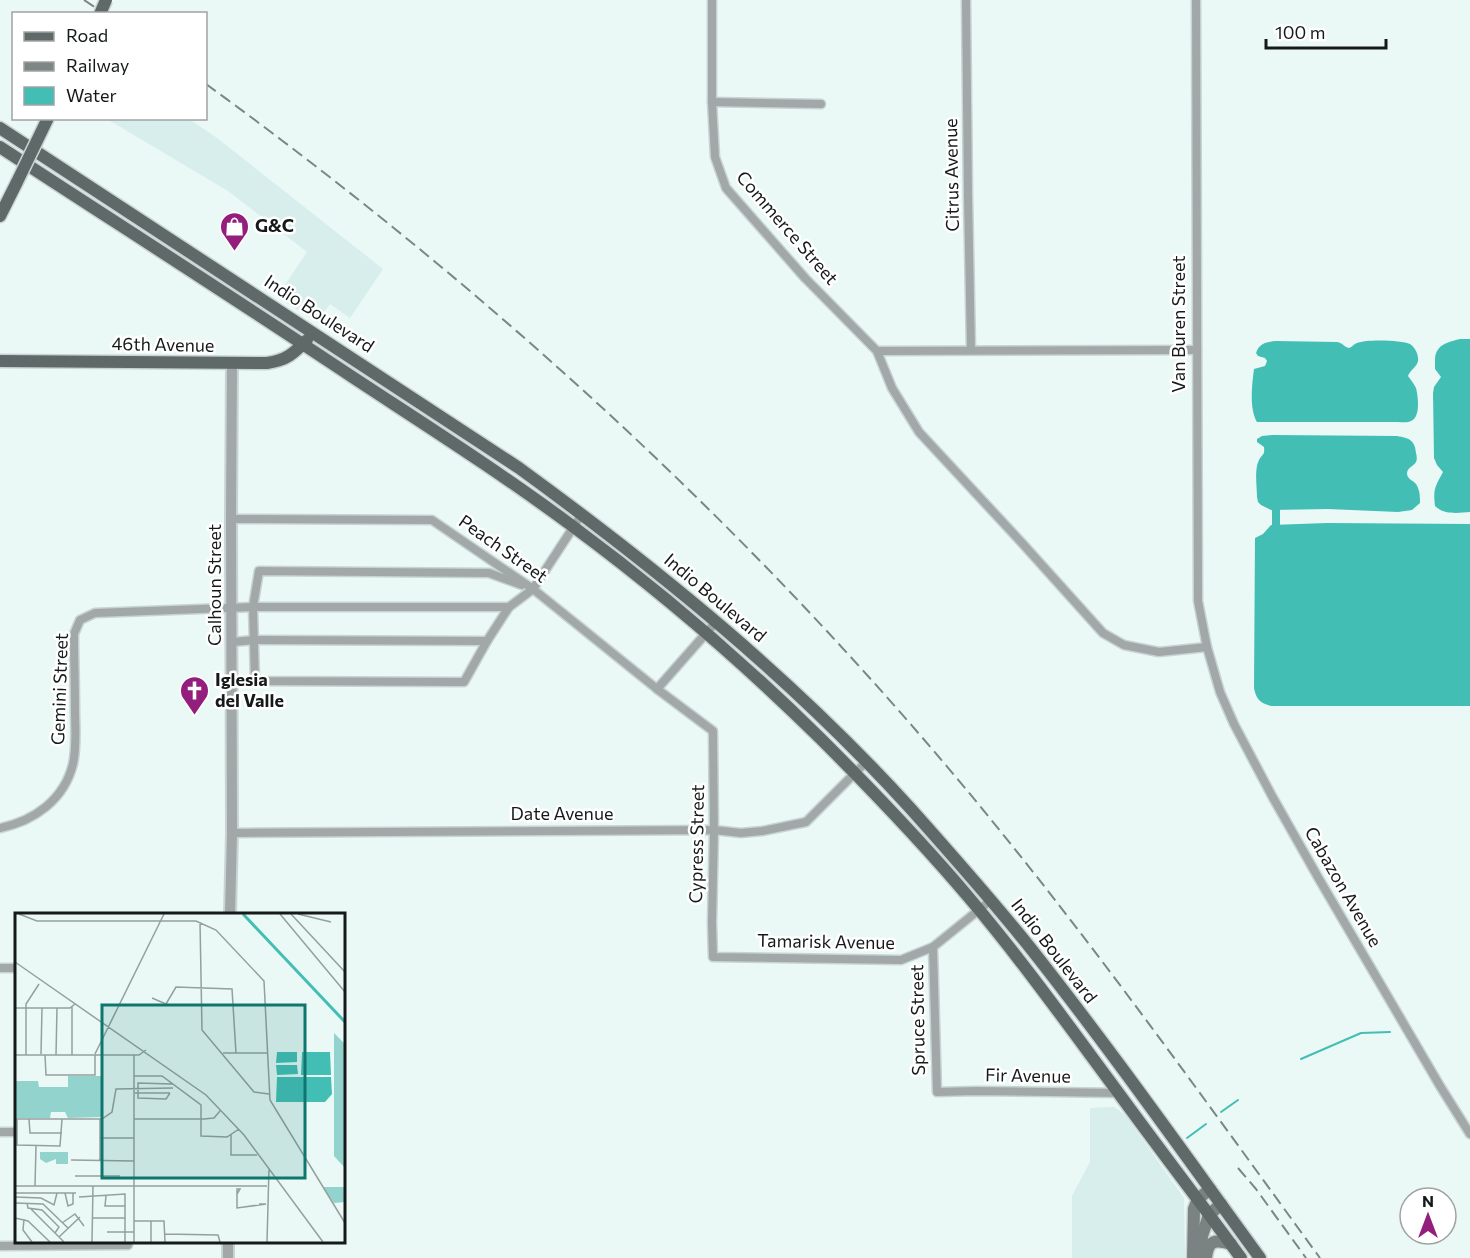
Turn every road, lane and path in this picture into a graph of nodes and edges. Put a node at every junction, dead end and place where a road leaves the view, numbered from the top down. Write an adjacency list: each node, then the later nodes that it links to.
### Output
1 (712, 0): 4 (street, Commerce Street)
2 (966, 0): 12 (street, Citrus Avenue)
3 (1196, 0): 13 (street, Van Buren Street)
4 (712, 102): 5 (street); 14 (street, Commerce Street)
5 (821, 104)
6 (47, 120): 9 (main road, bridge)
7 (0, 128): 10 (main road, Indio Boulevard)
8 (0, 147): 11 (main road, Indio Boulevard)
9 (0, 216)
10 (314, 332): 11 (main road, 46th Avenue); 17 (main road, Indio Boulevard)
11 (303, 344): 16 (main road, 46th Avenue); 19 (main road, Indio Boulevard)
12 (971, 350): 13 (street); 14 (street)
13 (1197, 350): 29 (street, Van Buren Street)
14 (877, 351): 29 (street)
15 (0, 361): 16 (main road, 46th Avenue)
16 (232, 363): 18 (street, Calhoun Street)
17 (582, 514): 19 (street); 24 (main road, Indio Boulevard)
18 (231, 519): 20 (street, Peach Street); 23 (street, Calhoun Street)
19 (573, 527): 20 (street); 25 (main road, Indio Boulevard)
20 (533, 589): 21 (street); 22 (street); 32 (street, Peach Street)
21 (253, 607): 22 (street); 23 (street); 26 (street)
22 (509, 607): 27 (street)
23 (232, 609): 28 (street, Calhoun Street); 36 (street, Gemini Street)
24 (716, 622): 25 (street); 34 (main road, Indio Boulevard)
25 (706, 633): 32 (street); 35 (main road, Indio Boulevard)
26 (255, 640): 27 (street); 28 (street); 31 (street)
27 (487, 641): 31 (street)
28 (232, 642): 30 (street, Calhoun Street)
29 (1207, 647): 46 (street, Cabazon Avenue)
30 (232, 681): 31 (street); 38 (street, Calhoun Street)
31 (255, 681)
32 (657, 689): 33 (street, Peach Street)
33 (713, 731): 37 (street, Cypress Street)
34 (866, 762): 35 (street, Date Avenue); 39 (main road, Indio Boulevard)
35 (855, 773): 37 (street, Date Avenue); 40 (main road, Indio Boulevard)
36 (0, 828)
37 (714, 830): 38 (street, Date Avenue); 43 (street, Cypress Street)
38 (232, 833): 41 (street, Calhoun Street)
39 (991, 900): 40 (street, Tamarisk Avenue); 47 (main road, Indio Boulevard)
40 (979, 910): 42 (street, Tamarisk Avenue); 45 (main road, Indio Boulevard)
41 (230, 913)
42 (933, 947): 43 (street, Tamarisk Avenue); 44 (street, Spruce Street)
43 (713, 957)
44 (937, 1092): 45 (street, Fir Avenue)
45 (1119, 1094): 48 (main road, Indio Boulevard)
46 (1470, 1134)
47 (1210, 1189): 48 (main road); 49 (main road, Indio Boulevard)
48 (1197, 1199): 50 (main road, Indio Boulevard); 54 (main road)
49 (1221, 1204): 50 (main road); 58 (main road, Indio Boulevard)
50 (1209, 1215): 51 (main road, Indio Boulevard); 55 (main road)
51 (1231, 1244): 56 (main road); 57 (main road, Indio Boulevard)
52 (0, 1245): 53 (street)
53 (128, 1245)
54 (1193, 1258)
55 (1200, 1258)
56 (1206, 1258)
57 (1241, 1258)
58 (1260, 1258)

